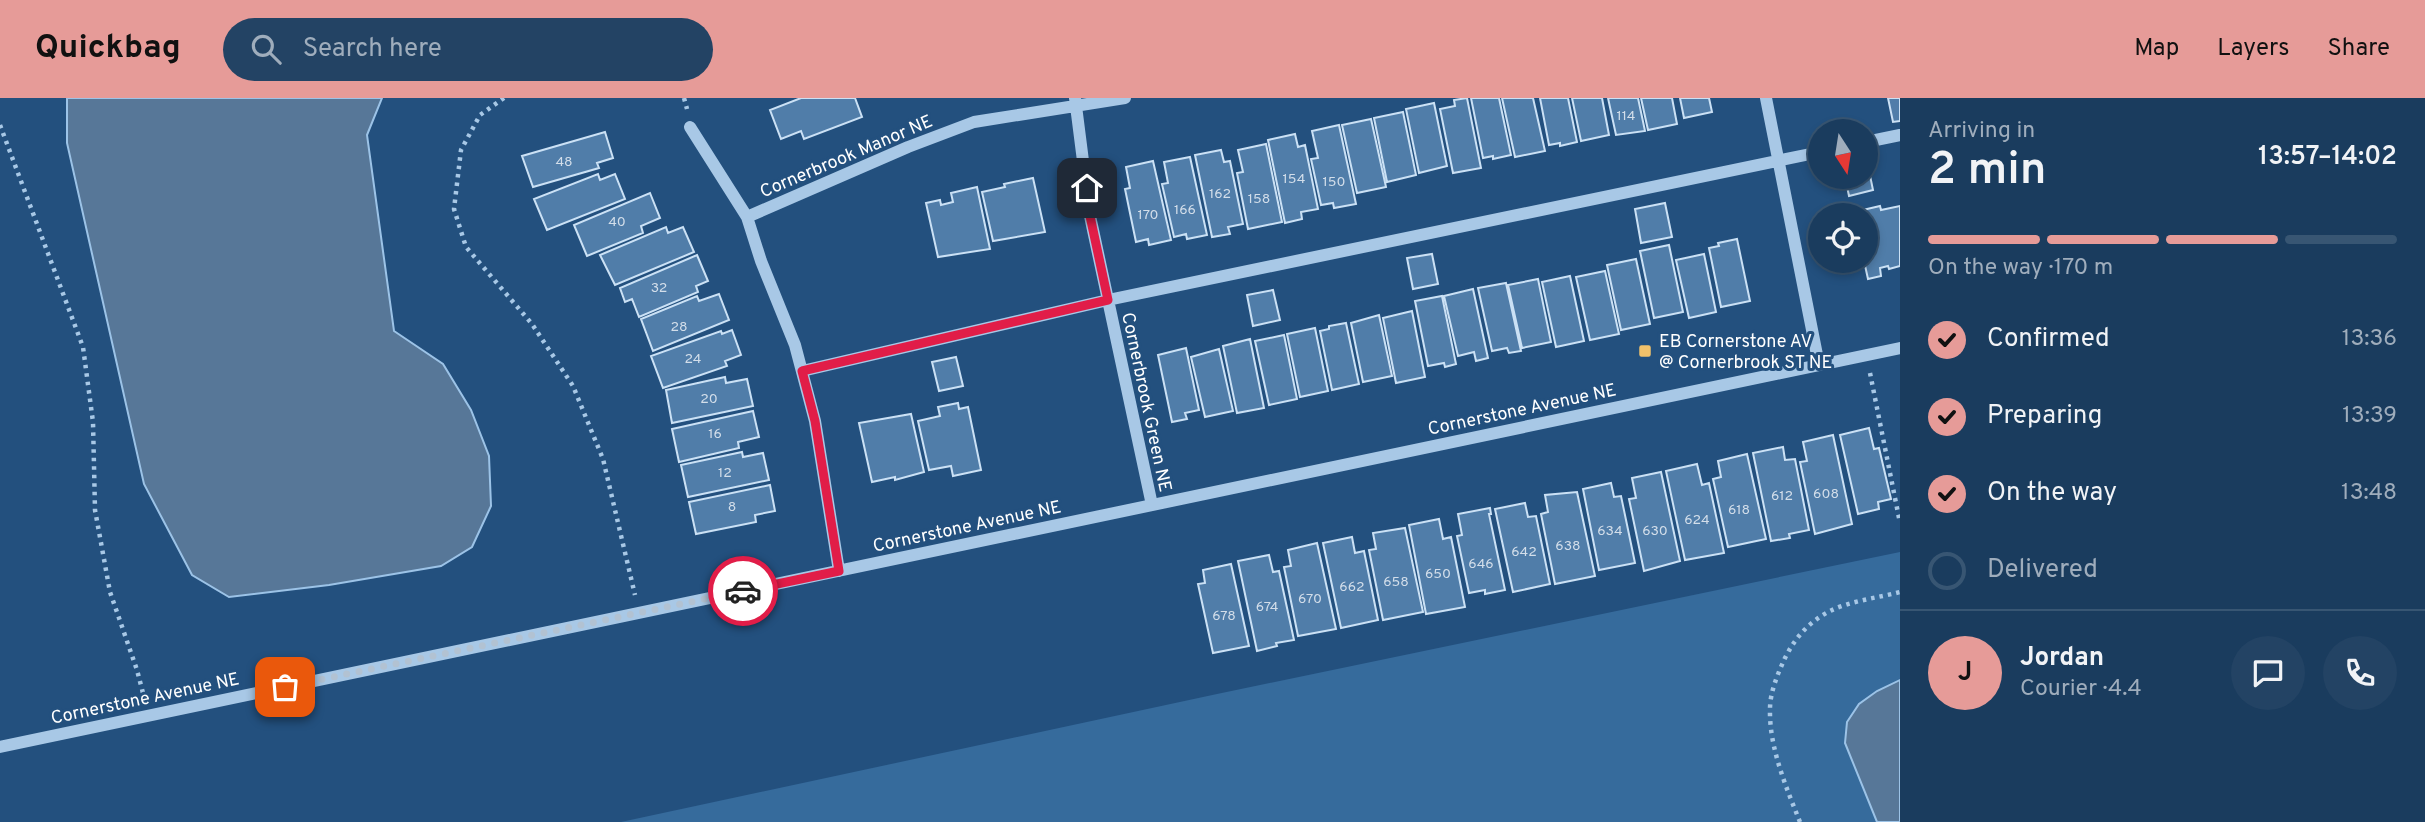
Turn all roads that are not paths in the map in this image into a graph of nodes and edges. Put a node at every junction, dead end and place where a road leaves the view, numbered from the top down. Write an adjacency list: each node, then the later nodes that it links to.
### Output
1 (1125, 98): 3 (street, Cornerbrook Manor NE)
2 (1766, 98): 8 (street)
3 (1076, 102): 9 (street, Cornerbrook Manor NE); 10 (street, Cornerbrook Green NE)
4 (691, 127): 9 (street)
5 (1900, 135): 6 (street)
6 (1878, 140)
7 (1808, 155): 8 (street)
8 (1778, 161): 10 (street); 12 (street)
9 (747, 217): 13 (street)
10 (1108, 300): 13 (street); 14 (street, Cornerbrook Green NE)
11 (1900, 348): 12 (street, Cornerstone Avenue NE)
12 (1819, 365): 14 (street, Cornerstone Avenue NE)
13 (802, 371): 15 (street)
14 (1152, 505): 15 (street, Cornerstone Avenue NE)
15 (839, 571): 16 (street, Cornerstone Avenue NE)
16 (0, 747)

